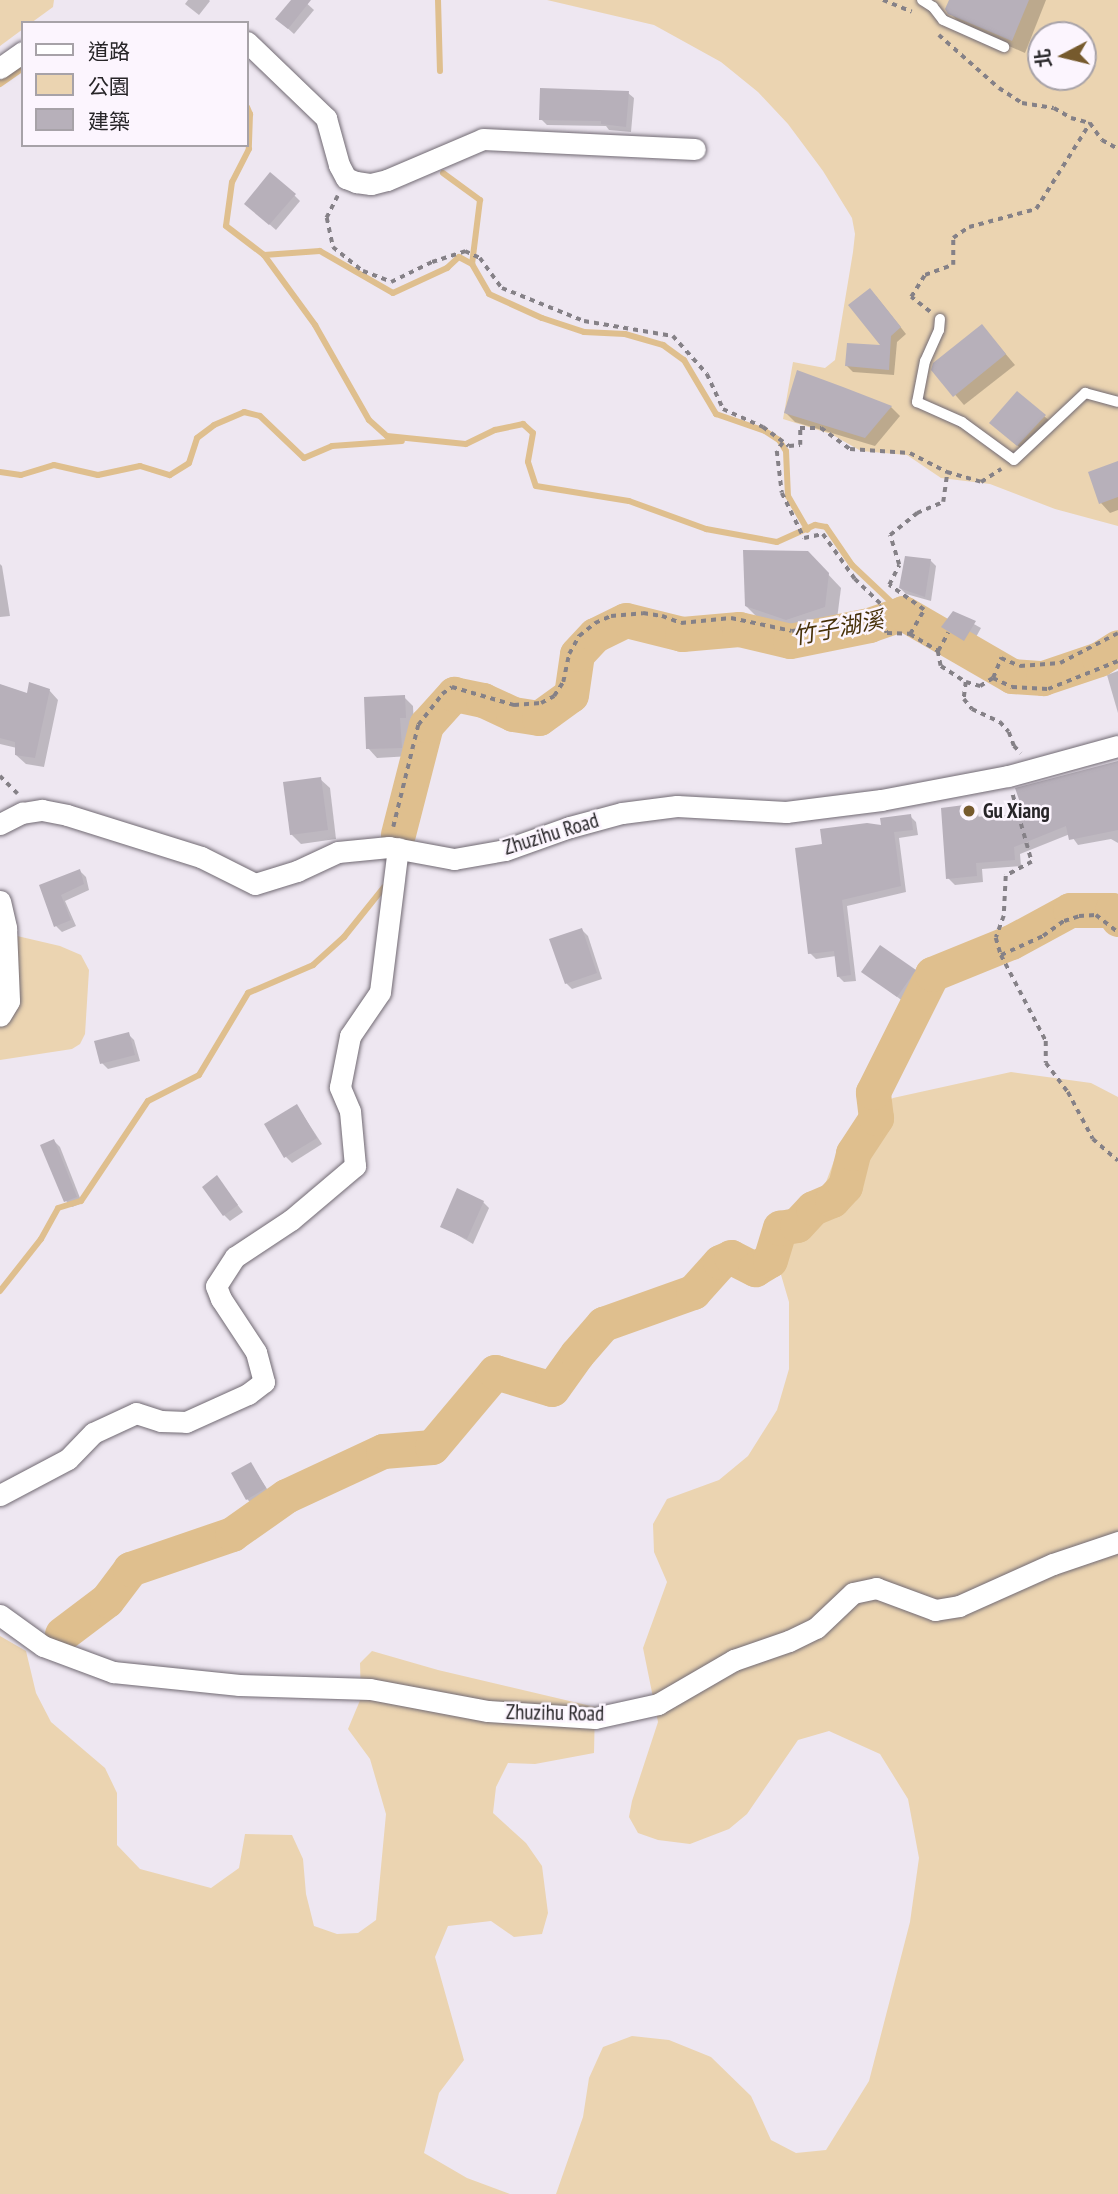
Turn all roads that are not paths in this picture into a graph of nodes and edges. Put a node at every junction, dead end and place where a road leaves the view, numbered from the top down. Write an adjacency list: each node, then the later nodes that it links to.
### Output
1 (922, 0): 3 (lane)
2 (248, 43): 6 (street)
3 (1004, 47)
4 (21, 53): 5 (street)
5 (0, 68)
6 (695, 149)
7 (940, 319): 8 (lane)
8 (1118, 402)
9 (1118, 746): 11 (street, Zhuzihu Road)
10 (0, 824): 11 (street, Zhuzihu Road)
11 (394, 847): 14 (street)
12 (0, 901): 13 (street)
13 (0, 1016)
14 (0, 1495)
15 (1118, 1542): 16 (street, Zhuzihu Road)
16 (0, 1615)

